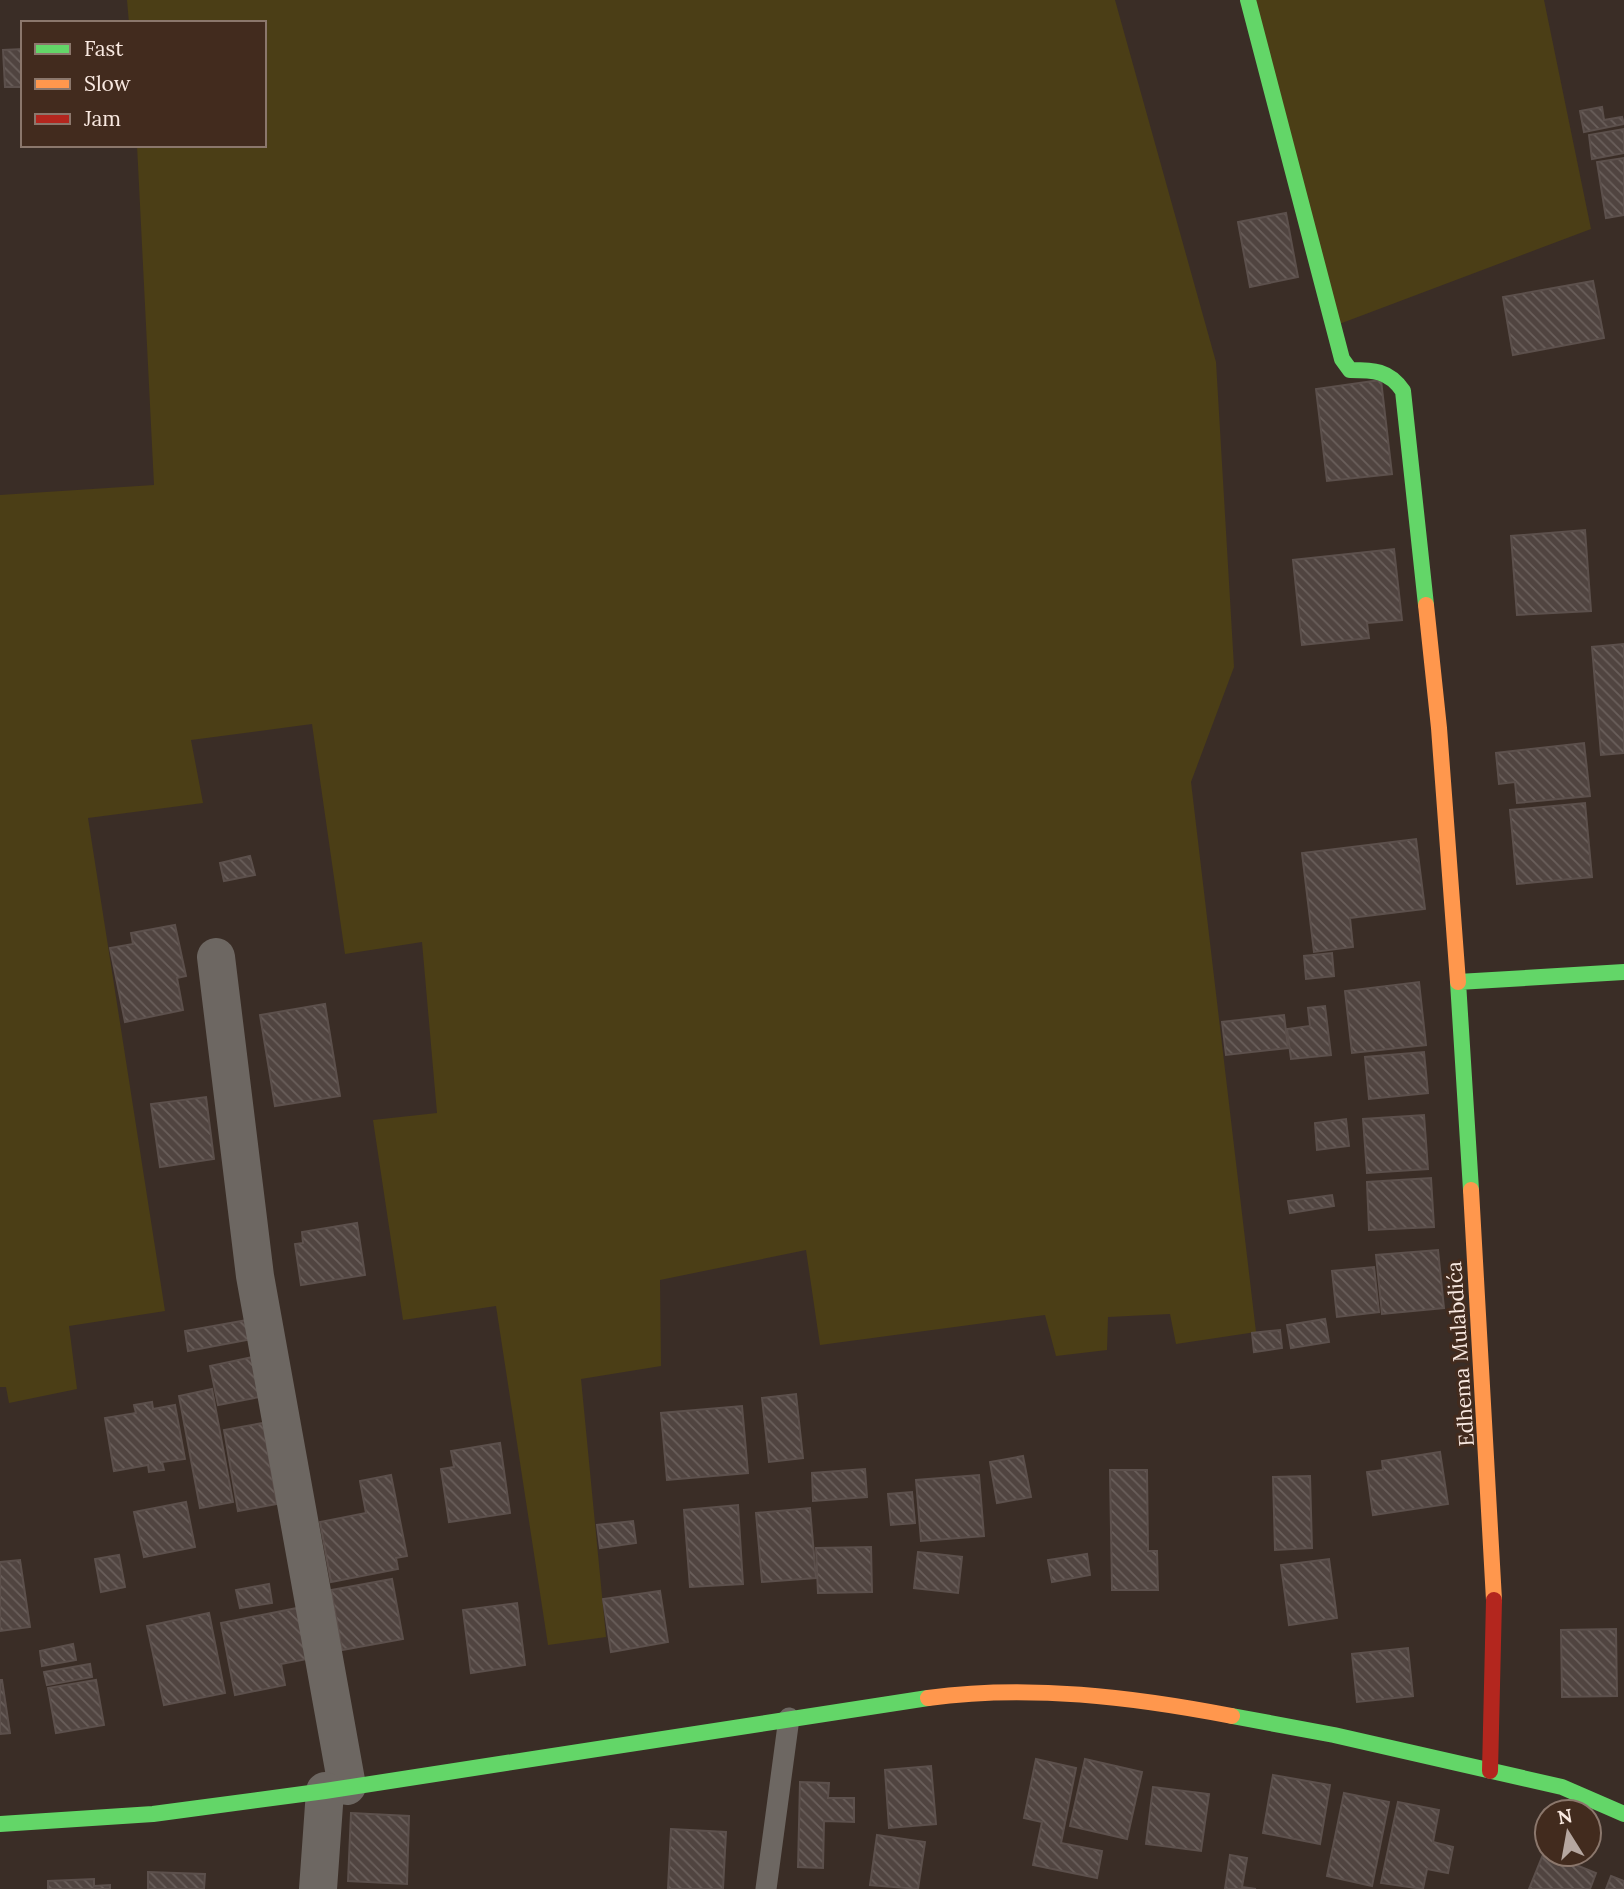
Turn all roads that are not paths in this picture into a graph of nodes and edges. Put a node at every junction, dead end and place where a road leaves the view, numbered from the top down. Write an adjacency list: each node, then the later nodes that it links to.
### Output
1 (1248, 0): 4 (street, Edhema Mulabdića)
2 (216, 957): 7 (street)
3 (1624, 972): 4 (street)
4 (1458, 982): 6 (street, Edhema Mulabdića)
5 (789, 1718): 6 (street); 7 (street); 11 (lane)
6 (1490, 1771): 8 (street)
7 (336, 1788): 9 (street); 10 (street)
8 (1624, 1814)
9 (0, 1824)
10 (318, 1889)
11 (766, 1889)

